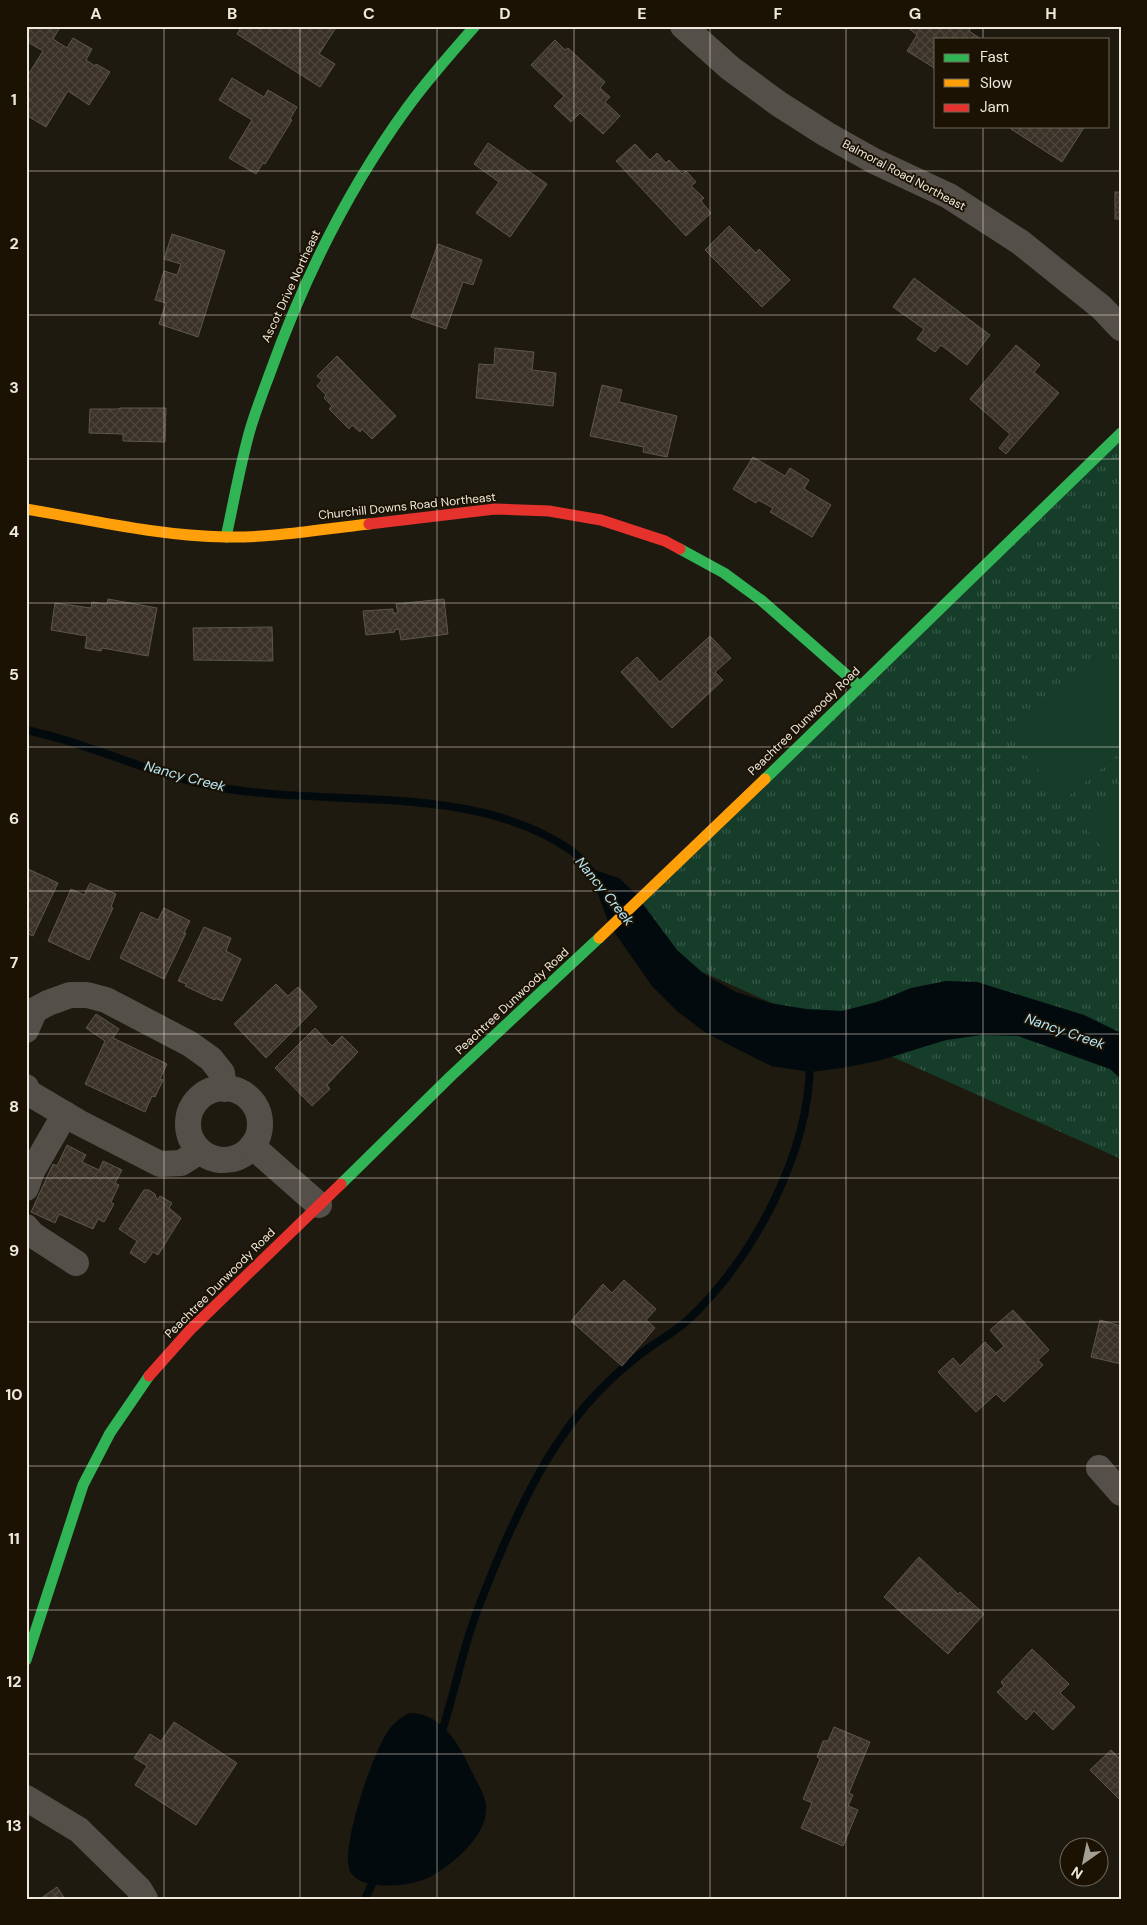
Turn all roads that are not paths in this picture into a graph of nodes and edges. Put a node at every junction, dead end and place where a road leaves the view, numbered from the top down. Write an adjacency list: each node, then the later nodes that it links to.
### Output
1 (475, 26): 6 (main road, Ascot Drive Northeast)
2 (684, 26): 3 (street, Balmoral Road Northeast)
3 (1121, 328)
4 (1121, 433): 7 (main road, Peachtree Dunwoody Road)
5 (26, 509): 6 (main road, Churchill Downs Road Northeast)
6 (226, 537): 7 (main road, Churchill Downs Road Northeast)
7 (859, 686): 15 (main road, Peachtree Dunwoody Road)
8 (26, 1030): 10 (street)
9 (26, 1087): 11 (street)
10 (224, 1089): 12 (street); 13 (street)
11 (65, 1114): 13 (street); 14 (street)
12 (252, 1146): 13 (street); 15 (street)
13 (200, 1151)
14 (26, 1188)
15 (319, 1205): 20 (main road, Peachtree Dunwoody Road)
16 (26, 1227): 17 (street)
17 (76, 1263)
18 (1098, 1468): 19 (street)
19 (1121, 1493)
20 (26, 1660)
21 (26, 1798): 22 (street)
22 (145, 1899)

